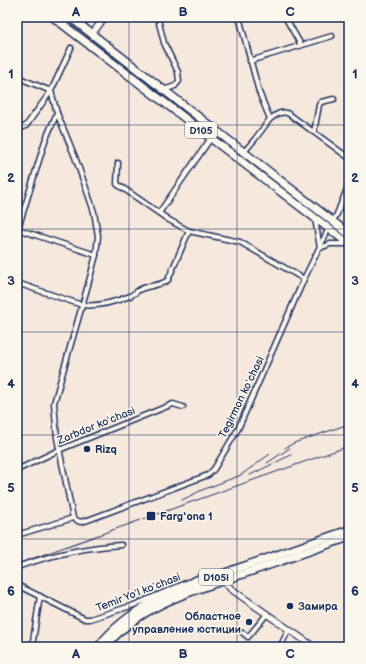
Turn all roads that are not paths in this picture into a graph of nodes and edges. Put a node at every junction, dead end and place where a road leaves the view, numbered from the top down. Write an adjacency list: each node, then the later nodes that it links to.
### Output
1 (53, 17): 9 (highway, D105)
2 (70, 17): 7 (highway, D105)
3 (105, 17): 7 (street)
4 (239, 17): 12 (street)
5 (285, 17): 10 (street)
6 (159, 23): 14 (street)
7 (92, 34): 9 (highway); 14 (highway, D105)
8 (332, 36): 10 (street)
9 (87, 42): 21 (highway, D105)
10 (301, 45): 12 (street)
11 (71, 48): 15 (street)
12 (250, 60): 18 (street)
13 (17, 77): 15 (street)
14 (164, 90): 22 (highway, D105)
15 (51, 91): 17 (street); 19 (street)
16 (334, 99): 20 (street)
17 (57, 113): 30 (street); 35 (street)
18 (270, 119): 20 (street); 22 (street)
19 (17, 127)
20 (314, 132): 23 (street)
21 (211, 138): 26 (street); 27 (highway, D105)
22 (244, 152): 28 (highway, D105)
23 (349, 158)
24 (118, 163): 26 (street)
25 (349, 184): 28 (street, Tegirmon koʻchasi)
26 (159, 213): 31 (street)
27 (315, 218): 29 (highway, D105); 34 (street)
28 (333, 220): 29 (street, Tegirmon koʻchasi); 32 (highway, D105)
29 (329, 229): 33 (highway, D105); 34 (street, Tegirmon koʻchasi)
30 (17, 230): 35 (street)
31 (189, 232): 36 (street); 38 (street)
32 (349, 234)
33 (349, 244): 34 (street)
34 (320, 248): 36 (street, Tegirmon koʻchasi)
35 (96, 255): 38 (street)
36 (304, 278): 42 (street, Tegirmon koʻchasi)
37 (17, 283): 38 (street)
38 (82, 305): 40 (street)
39 (182, 407): 40 (street, Zarbdor koʻchasi)
40 (58, 450): 41 (street, Zarbdor koʻchasi); 42 (street)
41 (18, 468)
42 (73, 518): 44 (street, Tegirmon koʻchasi)
43 (349, 530): 49 (highway, D105l)
44 (17, 534)
45 (349, 537): 49 (highway, D105l)
46 (121, 545): 47 (street)
47 (17, 567)
48 (200, 577): 51 (street, Temir Yoʻl koʻchasi)
49 (222, 578): 52 (street); 56 (highway, D105l); 57 (highway, D105l)
50 (17, 585): 51 (street, Temir Yoʻl koʻchasi)
51 (40, 596): 55 (street)
52 (267, 614): 53 (street); 54 (street)
53 (289, 629): 58 (street); 59 (street)
54 (243, 632)
55 (32, 647)
56 (98, 647)
57 (105, 647)
58 (280, 647)
59 (314, 647)

